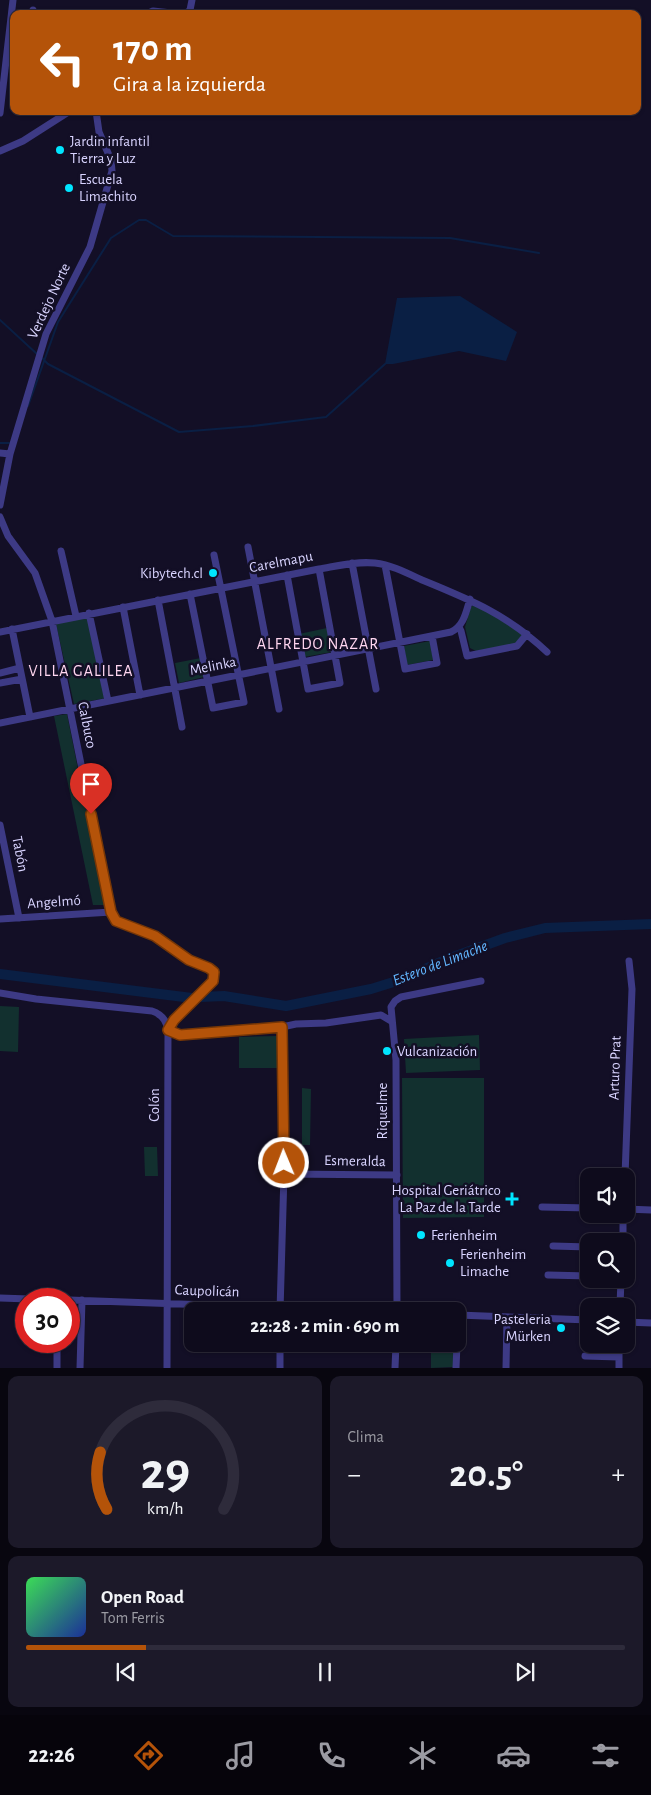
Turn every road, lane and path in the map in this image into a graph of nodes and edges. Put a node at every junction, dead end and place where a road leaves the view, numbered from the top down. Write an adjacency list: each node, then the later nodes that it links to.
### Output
1 (10, 57): 2 (street)
2 (0, 113)
3 (64, 115): 5 (street)
4 (97, 115): 7 (street, Verdejo Norte)
5 (0, 151)
6 (0, 453): 7 (street)
7 (10, 454): 8 (street, Verdejo Norte)
8 (0, 505)
9 (0, 517): 25 (street)
10 (248, 546): 17 (street)
11 (61, 550): 24 (street)
12 (214, 555): 18 (street)
13 (352, 563): 14 (street, Carelmapu); 15 (street, Carelmapu); 32 (street)
14 (385, 565): 21 (street, Carelmapu); 31 (street)
15 (319, 569): 16 (street, Carelmapu); 34 (street)
16 (287, 575): 17 (street, Carelmapu); 35 (street)
17 (254, 582): 18 (street, Carelmapu); 37 (street)
18 (221, 588): 19 (street, Carelmapu); 39 (street)
19 (190, 594): 20 (street, Carelmapu); 41 (street)
20 (158, 600): 22 (street, Carelmapu); 43 (street)
21 (470, 600): 26 (street); 29 (street, Carelmapu)
22 (123, 607): 23 (street, Carelmapu); 45 (street)
23 (90, 614): 24 (street, Carelmapu); 46 (street)
24 (76, 616): 25 (street, Carelmapu)
25 (52, 621): 27 (street, Carelmapu); 47 (street, Calbuco)
26 (458, 627): 29 (street); 30 (street, Melinka)
27 (12, 629): 28 (street, Carelmapu); 36 (street)
28 (0, 632)
29 (527, 634): 33 (street, Carelmapu)
30 (432, 636): 31 (street, Melinka); 31 (street)
31 (400, 642): 32 (street, Melinka)
32 (368, 649): 34 (street, Melinka); 44 (street)
33 (547, 652)
34 (335, 655): 35 (street, Melinka); 35 (street)
35 (303, 662): 37 (street, Melinka)
36 (20, 668): 38 (street); 40 (street)
37 (270, 668): 39 (street, Melinka); 48 (street)
38 (0, 673)
39 (239, 675): 41 (street, Melinka); 41 (street)
40 (22, 679): 42 (street); 49 (street)
41 (208, 681): 43 (street, Melinka)
42 (0, 683)
43 (175, 687): 45 (street, Melinka); 51 (street)
44 (376, 689)
45 (140, 694): 46 (street, Melinka)
46 (108, 701): 47 (street, Melinka)
47 (70, 708): 49 (street, Melinka); 53 (street, Calbuco)
48 (279, 709)
49 (30, 717): 50 (street, Melinka)
50 (0, 723)
51 (182, 727)
52 (0, 825): 54 (street, Tabón)
53 (111, 912): 54 (street, Angelmó); 61 (street, Calbuco)
54 (19, 918): 55 (street, Angelmó)
55 (0, 919)
56 (628, 961): 62 (street, Arturo Prat)
57 (481, 981): 59 (street, Riquelme)
58 (0, 993): 61 (street)
59 (392, 1021): 60 (street); 64 (street, Riquelme)
60 (282, 1027): 61 (street); 63 (street)
61 (168, 1030): 78 (street, Colón)
62 (625, 1168)
63 (284, 1174): 64 (street, Esmeralda); 76 (street)
64 (397, 1175): 77 (street, Riquelme)
65 (542, 1207): 66 (street)
66 (580, 1208)
67 (635, 1209): 68 (street)
68 (651, 1210)
69 (553, 1246): 70 (street)
70 (580, 1247)
71 (548, 1275): 72 (street)
72 (580, 1276)
73 (0, 1298): 74 (street)
74 (15, 1298)
75 (82, 1300): 78 (street, Caupolicán); 93 (street)
76 (280, 1302)
77 (396, 1302)
78 (167, 1303): 79 (street, Caupolicán); 94 (street, Colón)
79 (184, 1304)
80 (466, 1314): 81 (street)
81 (507, 1317): 82 (street); 98 (street)
82 (580, 1320)
83 (635, 1322): 84 (street)
84 (651, 1323)
85 (280, 1352): 95 (street)
86 (396, 1352): 96 (street)
87 (457, 1352): 97 (street)
88 (57, 1353): 92 (street)
89 (619, 1353): 91 (street)
90 (585, 1356): 91 (street)
91 (619, 1357): 99 (street)
92 (57, 1368)
93 (80, 1368)
94 (167, 1368)
95 (280, 1368)
96 (395, 1368)
97 (456, 1368)
98 (506, 1368)
99 (619, 1368)

